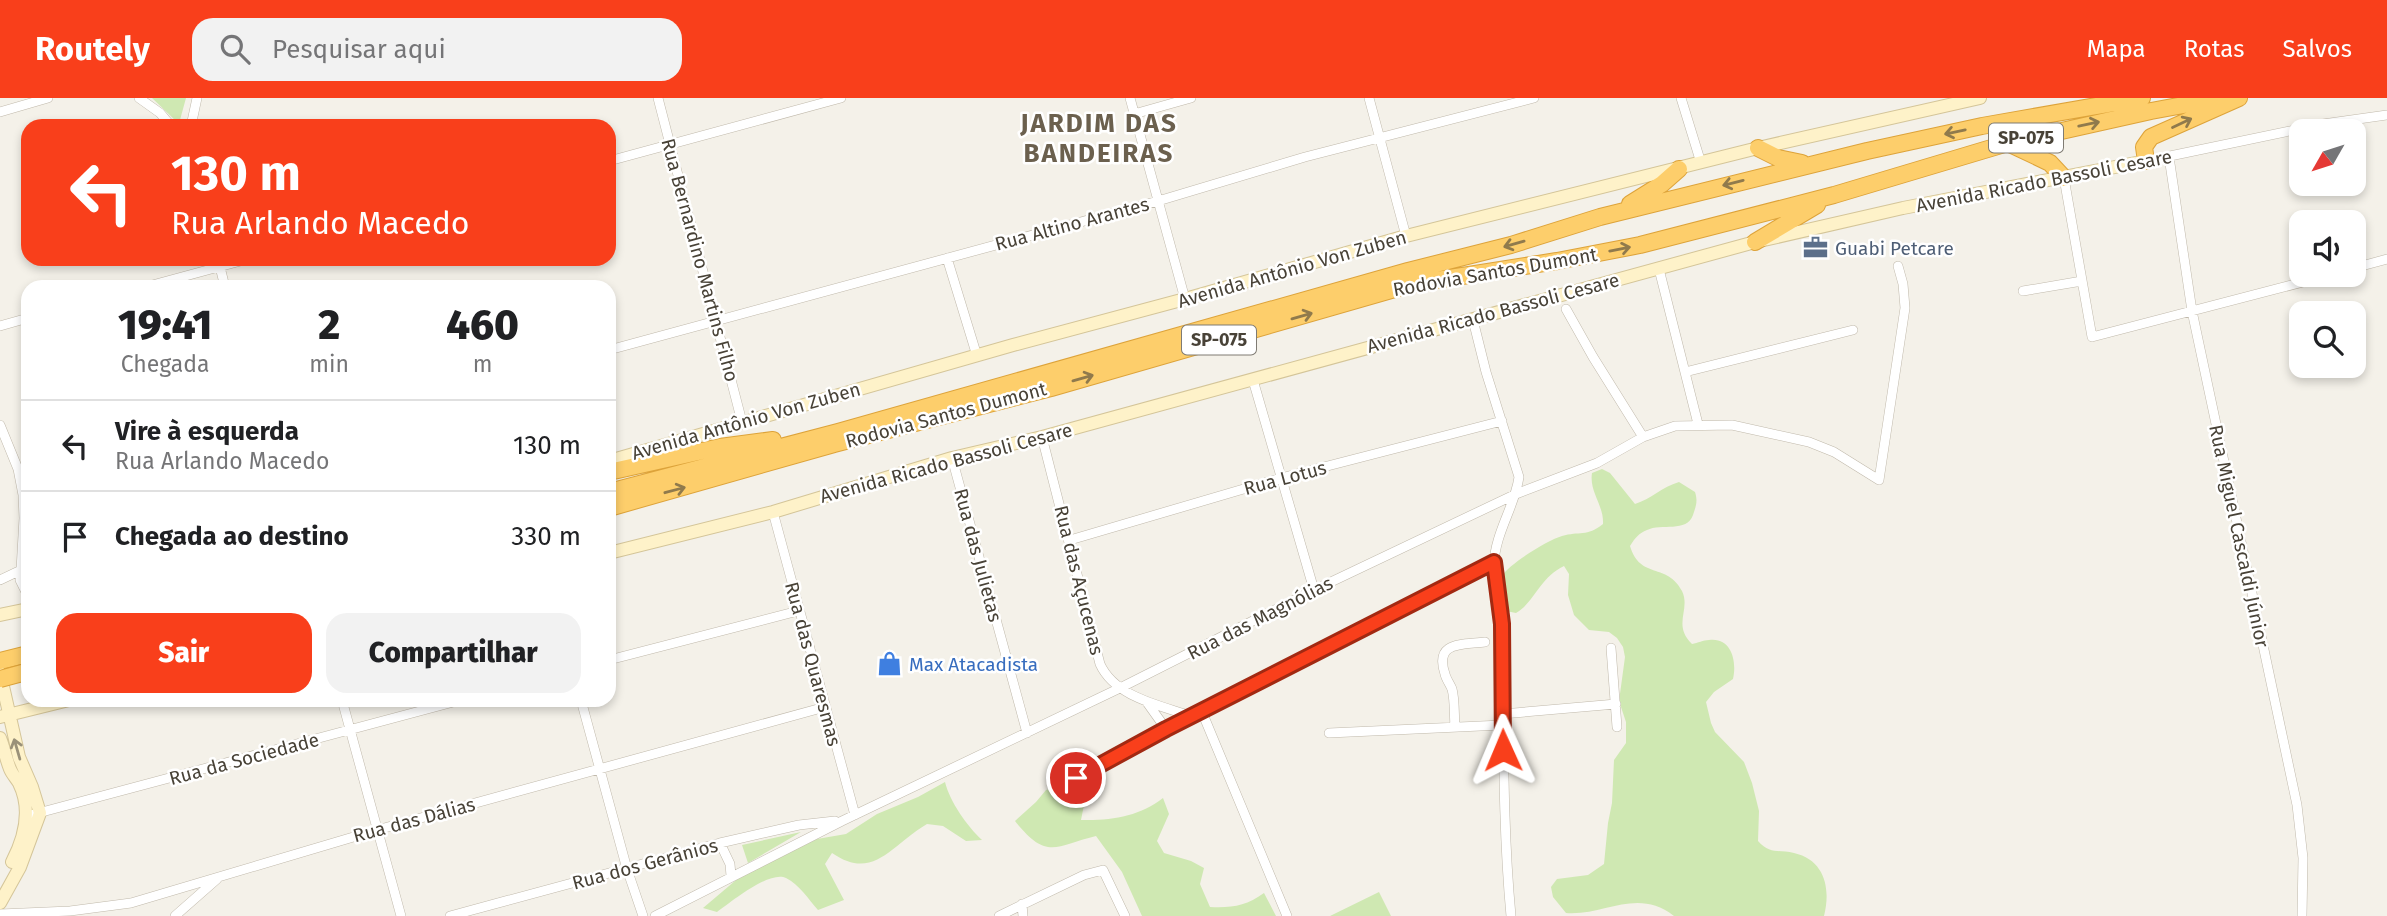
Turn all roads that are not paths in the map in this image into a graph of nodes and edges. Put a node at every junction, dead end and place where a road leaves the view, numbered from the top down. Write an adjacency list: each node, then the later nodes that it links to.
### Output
1 (48, 98): 15 (street)
2 (139, 98): 18 (street)
3 (197, 98): 19 (street)
4 (658, 98): 22 (street, Rua Bernardino Martins Filho)
5 (841, 98): 22 (street)
6 (1130, 98): 16 (street)
7 (1191, 98): 16 (street)
8 (1369, 98): 20 (street)
9 (1534, 98): 20 (street, Rua Altino Arantes)
10 (1681, 98): 27 (street)
11 (1980, 98): 23 (street, Avenida Antônio Von Zuben)
12 (2142, 98): 28 (highway, Rodovia Santos Dumont / SP-075, one-way to 28)
13 (2222, 98): 21 (highway, Rodovia Santos Dumont / SP-075, one-way to 13)
14 (2239, 98): 26 (highway, one-way to 14)
15 (0, 111)
16 (1134, 114): 32 (street)
17 (2387, 115): 24 (street, Avenida Ricado Bassoli Cesare)
18 (165, 119)
19 (192, 119)
20 (1381, 138): 32 (street, Rua Altino Arantes); 34 (street)
21 (2008, 142): 30 (highway); 31 (highway, Rodovia Santos Dumont / SP-075)
22 (670, 145): 25 (street); 50 (street, Rua Bernardino Martins Filho)
23 (1758, 148): 27 (street, Avenida Antônio Von Zuben); 28 (highway)
24 (2169, 157): 26 (street, Avenida Ricado Bassoli Cesare); 48 (street, Rua Miguel Cascaldi Júnior)
25 (616, 159)
26 (2146, 161): 30 (street, Avenida Ricado Bassoli Cesare)
27 (1700, 163): 29 (street, Avenida Antônio Von Zuben)
28 (1815, 163): 33 (highway, Rodovia Santos Dumont / SP-075, one-way to 33)
29 (1679, 169): 33 (highway); 34 (street, Avenida Antônio Von Zuben)
30 (2064, 178): 35 (street, Avenida Ricado Bassoli Cesare); 43 (street)
31 (1834, 195): 35 (highway); 72 (highway, Rodovia Santos Dumont / SP-075, one-way to 31)
32 (1158, 201): 36 (street, Rua Altino Arantes); 46 (street)
33 (1600, 217): 62 (highway, Rodovia Santos Dumont / SP-075, one-way to 62)
34 (1406, 236): 46 (street, Avenida Antônio Von Zuben)
35 (1755, 242): 41 (street, Avenida Ricado Bassoli Cesare)
36 (947, 258): 50 (street, Rua Altino Arantes); 55 (street)
37 (2387, 259): 38 (street)
38 (2366, 265)
39 (210, 266): 42 (street)
40 (1898, 266): 60 (street, Rua das Magnólias)
41 (1659, 269): 51 (street, Avenida Ricado Bassoli Cesare); 56 (street)
42 (167, 280)
43 (2082, 281): 45 (street); 48 (street)
44 (2289, 286): 48 (street)
45 (2023, 291)
46 (1185, 299): 55 (street, Avenida Antônio Von Zuben)
47 (1566, 309): 64 (street)
48 (2192, 311): 136 (street, Rua Miguel Cascaldi Júnior)
49 (21, 320): 52 (street)
50 (716, 320): 54 (street, Rua Altino Arantes); 59 (street, Rua Bernardino Martins Filho)
51 (1473, 320): 57 (street, Avenida Ricado Bassoli Cesare); 58 (street)
52 (0, 326)
53 (1853, 330): 56 (street)
54 (616, 348)
55 (977, 356): 59 (street, Avenida Antônio Von Zuben)
56 (1685, 372): 60 (street)
57 (1253, 380): 63 (street, Avenida Ricado Bassoli Cesare); 68 (street)
58 (1502, 421): 68 (street, Rua Lotus); 71 (street)
59 (742, 422): 66 (street, Avenida Antônio Von Zuben)
60 (1698, 424): 64 (street, Rua das Magnólias)
61 (0, 425): 69 (street)
62 (838, 432): 67 (highway); 70 (highway, Rodovia Santos Dumont / SP-075)
63 (1042, 437): 65 (street, Avenida Ricado Bassoli Cesare); 74 (street, Rua das Açucenas)
64 (1643, 438): 71 (street, Rua das Magnólias)
65 (952, 458): 73 (street, Avenida Ricado Bassoli Cesare); 109 (street, Rua das Julietas)
66 (616, 459)
67 (616, 470)
68 (1281, 478): 74 (street, Rua Lotus); 80 (street)
69 (21, 485)
70 (616, 490)
71 (1516, 494): 76 (street); 80 (street, Rua das Magnólias)
72 (616, 506)
73 (773, 512): 75 (street, Avenida Ricado Bassoli Cesare); 82 (street, Rua das Quaresmas)
74 (1070, 540): 92 (street, Rua das Açucenas)
75 (616, 551)
76 (1494, 562): 100 (street); 101 (street)
77 (21, 570): 78 (street); 79 (street)
78 (0, 580)
79 (21, 582)
80 (1314, 590): 92 (street, Rua das Magnólias)
81 (21, 610): 83 (street)
82 (798, 611): 87 (street); 99 (street, Rua das Quaresmas)
83 (0, 615)
84 (1485, 642): 105 (street)
85 (1611, 648): 94 (street)
86 (21, 656): 88 (highway)
87 (616, 658)
88 (0, 662)
89 (0, 673): 102 (street)
90 (21, 674): 91 (highway, bridge)
91 (0, 679)
92 (1120, 688): 93 (street, Rua das Açucenas); 109 (street, Rua das Magnólias)
93 (1146, 701): 103 (street, Rua das Açucenas); 107 (street, Rua das Açucenas)
94 (1616, 704): 101 (street); 106 (street)
95 (41, 707): 102 (street)
96 (344, 707): 108 (street)
97 (436, 707): 108 (street, Rua da Sociedade)
98 (583, 707): 112 (street)
99 (825, 707): 112 (street, Rua das Dálias); 115 (street, Rua das Quaresmas)
100 (1202, 712): 103 (street); 134 (street)
101 (1502, 714): 104 (street)
102 (5, 716): 114 (street, one-way to 102)
103 (1191, 716): 107 (street)
104 (1502, 724): 105 (street); 135 (street)
105 (1455, 727): 110 (street)
106 (1617, 727)
107 (1166, 729): 113 (street)
108 (350, 731): 114 (street, Rua da Sociedade); 117 (street)
109 (1027, 733): 115 (street, Rua das Magnólias)
110 (1329, 733)
111 (0, 738): 114 (street)
112 (600, 770): 117 (street, Rua das Dálias); 119 (street)
113 (1076, 778)
114 (34, 815): 122 (street); 123 (street)
115 (855, 815): 116 (street, Rua das Magnólias)
116 (842, 821): 118 (street, Rua dos Gerânios); 121 (street, Rua das Magnólias)
117 (377, 830): 120 (street, Rua das Dálias); 127 (street)
118 (720, 843): 119 (street, Rua dos Gerânios); 121 (street)
119 (627, 869): 128 (street, Rua dos Gerânios); 129 (street)
120 (221, 875): 125 (street, Rua das Dálias); 126 (street)
121 (731, 876): 130 (street, Rua das Magnólias)
122 (0, 886)
123 (0, 903)
124 (1022, 904): 131 (street); 132 (street); 133 (street)
125 (0, 914)
126 (175, 916)
127 (401, 916)
128 (450, 916)
129 (643, 916)
130 (655, 916)
131 (999, 916)
132 (1023, 916)
133 (1125, 916)
134 (1287, 916)
135 (1511, 916)
136 (2302, 916)

